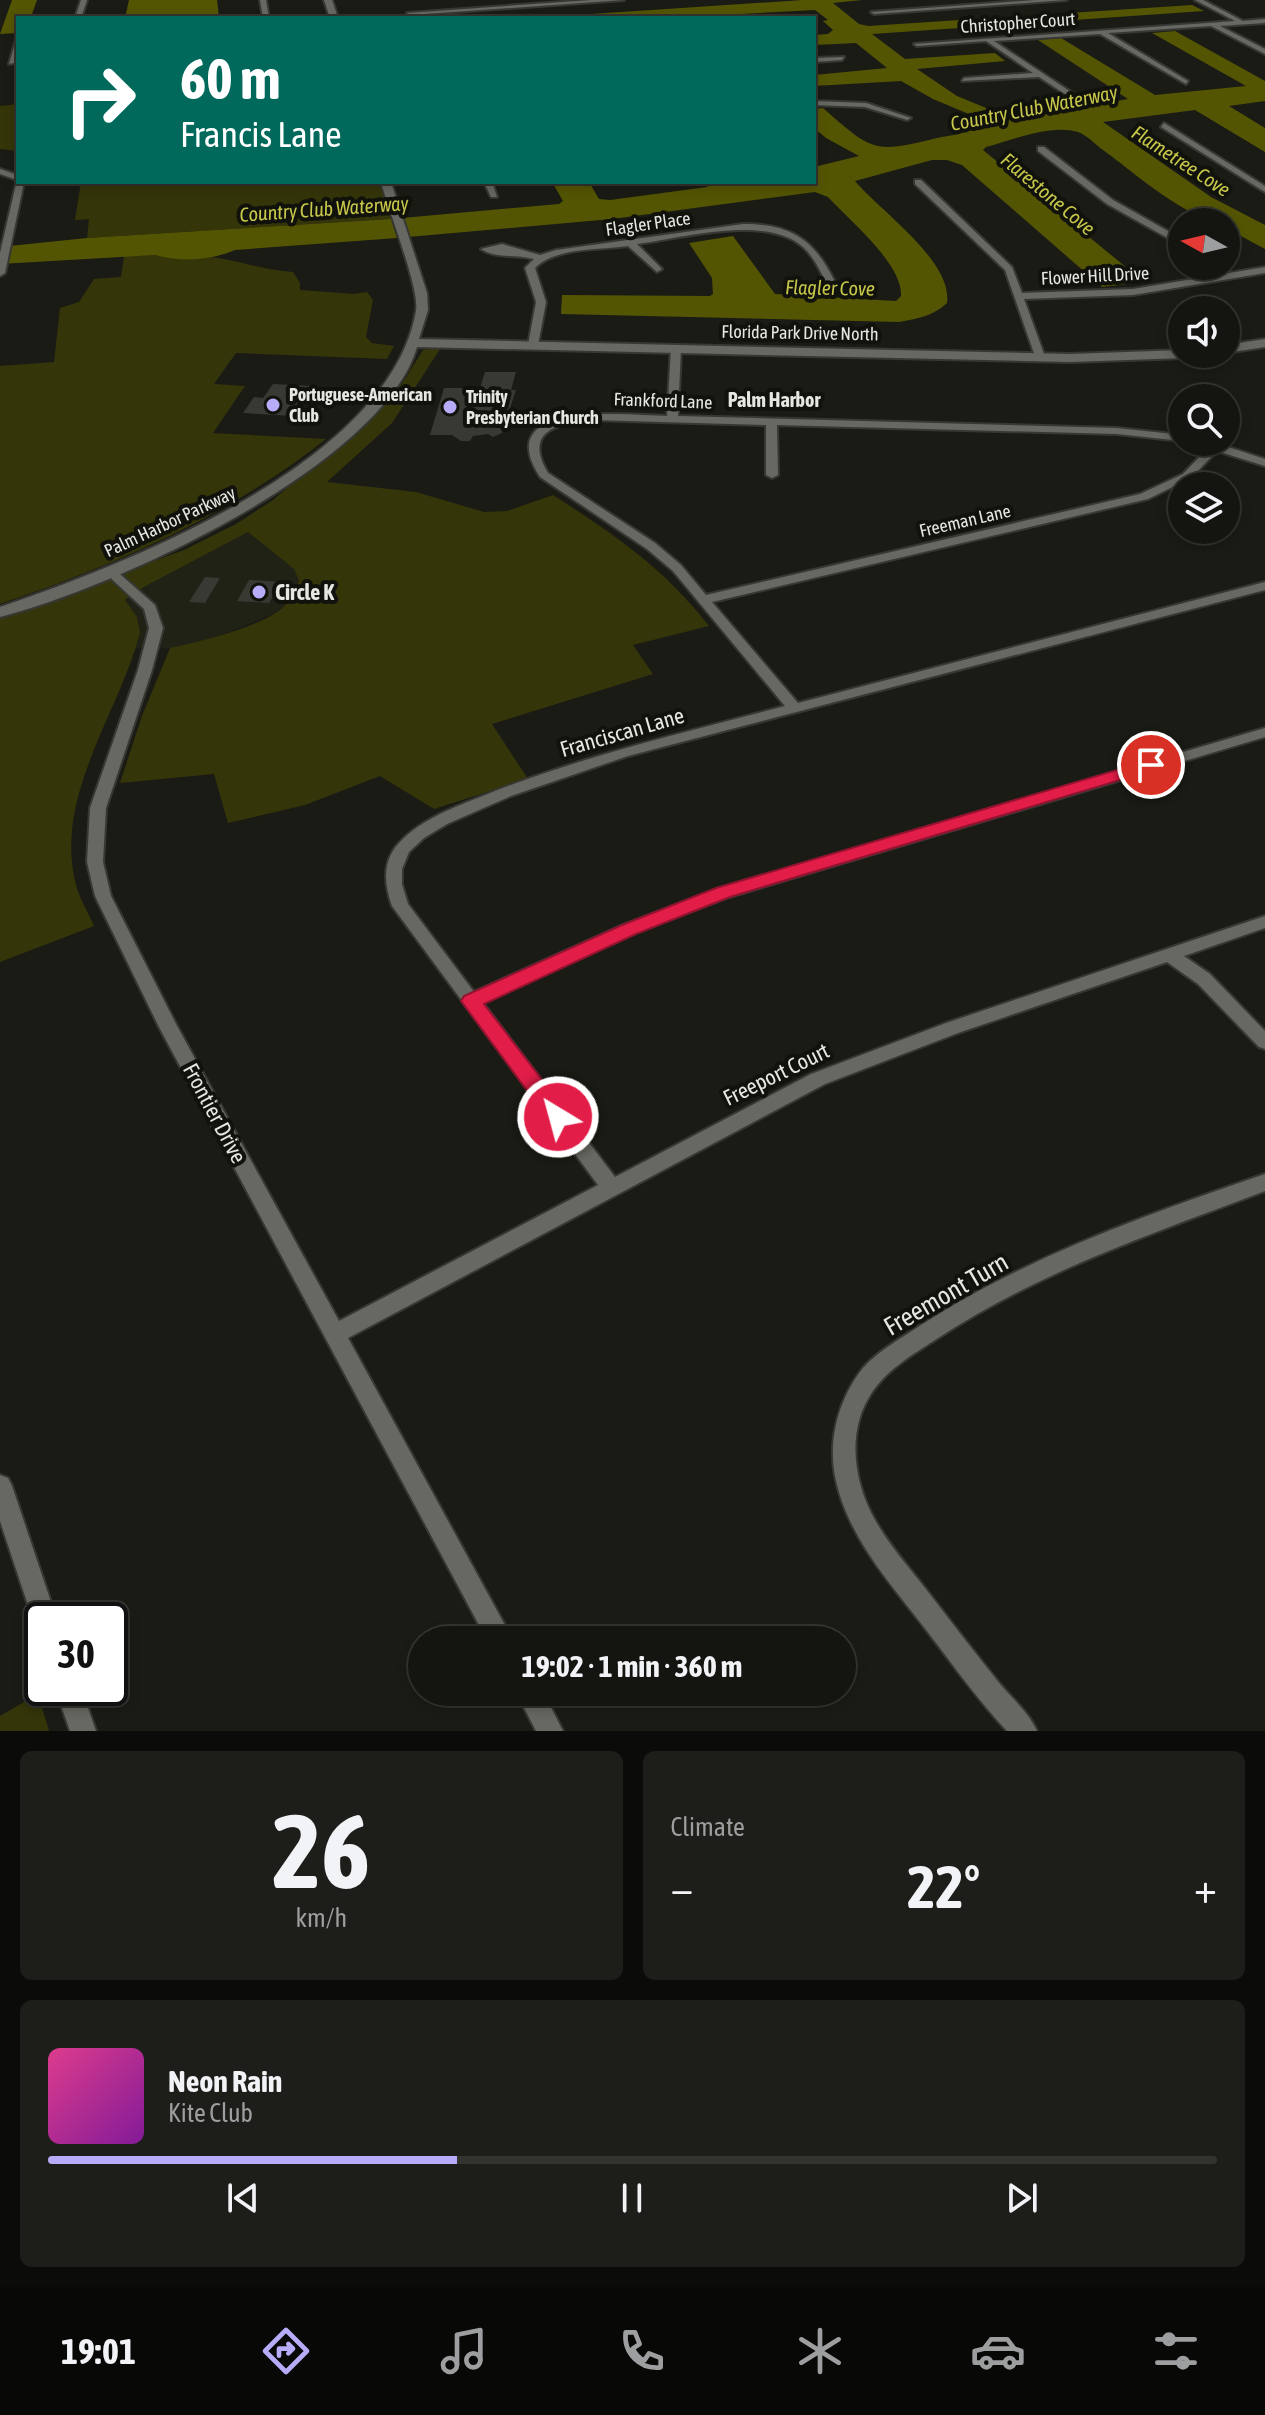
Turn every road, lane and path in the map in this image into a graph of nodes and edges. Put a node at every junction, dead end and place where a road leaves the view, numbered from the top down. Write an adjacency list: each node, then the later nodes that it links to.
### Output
1 (404, 0): 6 (street)
2 (621, 0): 6 (street)
3 (1064, 0): 5 (street)
4 (1198, 0): 8 (street)
5 (874, 12)
6 (412, 15)
7 (1265, 21): 8 (street, Christopher Court)
8 (1241, 22): 9 (street, Christopher Court)
9 (1212, 24): 10 (street, Christopher Court); 14 (street)
10 (1101, 32): 11 (street, Christopher Court); 20 (street)
11 (987, 39): 13 (street, Christopher Court); 18 (street)
12 (15, 44): 17 (street)
13 (917, 44)
14 (1265, 52)
15 (842, 58): 16 (street)
16 (816, 60)
17 (11, 63)
18 (1039, 75): 19 (street); 21 (street)
19 (964, 80)
20 (1186, 82)
21 (1071, 96)
22 (816, 103): 23 (street)
23 (907, 118)
24 (1164, 125): 30 (street)
25 (1041, 149): 34 (street)
26 (918, 182): 44 (street)
27 (18, 184): 32 (street)
28 (387, 184): 45 (street, Palm Harbor Parkway)
29 (489, 184): 31 (street)
30 (1265, 190)
31 (494, 195)
32 (12, 221): 33 (street); 40 (street)
33 (0, 222)
34 (1168, 235)
35 (630, 243): 37 (street, Flagler Place); 38 (street); 43 (street, Flagler Place)
36 (515, 252): 37 (street)
37 (540, 258): 46 (street)
38 (657, 269)
39 (1265, 270): 41 (street, Flower Hill Drive)
40 (1, 271)
41 (1240, 275)
42 (1209, 280): 44 (street, Flower Hill Drive)
43 (830, 282)
44 (1021, 296): 51 (street)
45 (414, 343): 46 (street, Florida Park Drive North); 59 (street, Palm Harbor Parkway)
46 (533, 345): 49 (street, Florida Park Drive North)
47 (1263, 345): 48 (street)
48 (1240, 347)
49 (676, 348): 51 (street, Florida Park Drive North); 52 (street)
50 (1168, 355): 51 (street, Florida Park Drive North)
51 (1040, 357)
52 (672, 419): 53 (street, Frankford Lane); 61 (street, Frankford Lane)
53 (771, 422): 54 (street, Frankford Lane); 58 (street)
54 (1168, 436)
55 (1240, 454): 57 (street)
56 (1206, 456): 61 (street, Freeman Lane)
57 (1265, 463)
58 (772, 475)
59 (109, 571): 62 (street, Palm Harbor Parkway); 71 (street, Frontier Drive)
60 (1265, 586): 63 (street, Franciscan Lane)
61 (706, 599): 63 (street, Frankford Lane)
62 (0, 612)
63 (794, 708): 67 (street, Franciscan Lane)
64 (1265, 732): 67 (street)
65 (1265, 922): 66 (street, Freeport Court)
66 (1169, 954): 68 (street); 70 (street, Freeport Court)
67 (471, 1001): 70 (street, Franciscan Lane)
68 (1265, 1042)
69 (1265, 1182): 79 (street, Freemont Turn)
70 (611, 1187): 71 (street, Freeport Court)
71 (335, 1334): 74 (street, Frontier Drive)
72 (0, 1486): 73 (street)
73 (39, 1602)
74 (493, 1626)
75 (74, 1706): 77 (street)
76 (537, 1706): 78 (street)
77 (83, 1731)
78 (550, 1731)
79 (1024, 1731)

